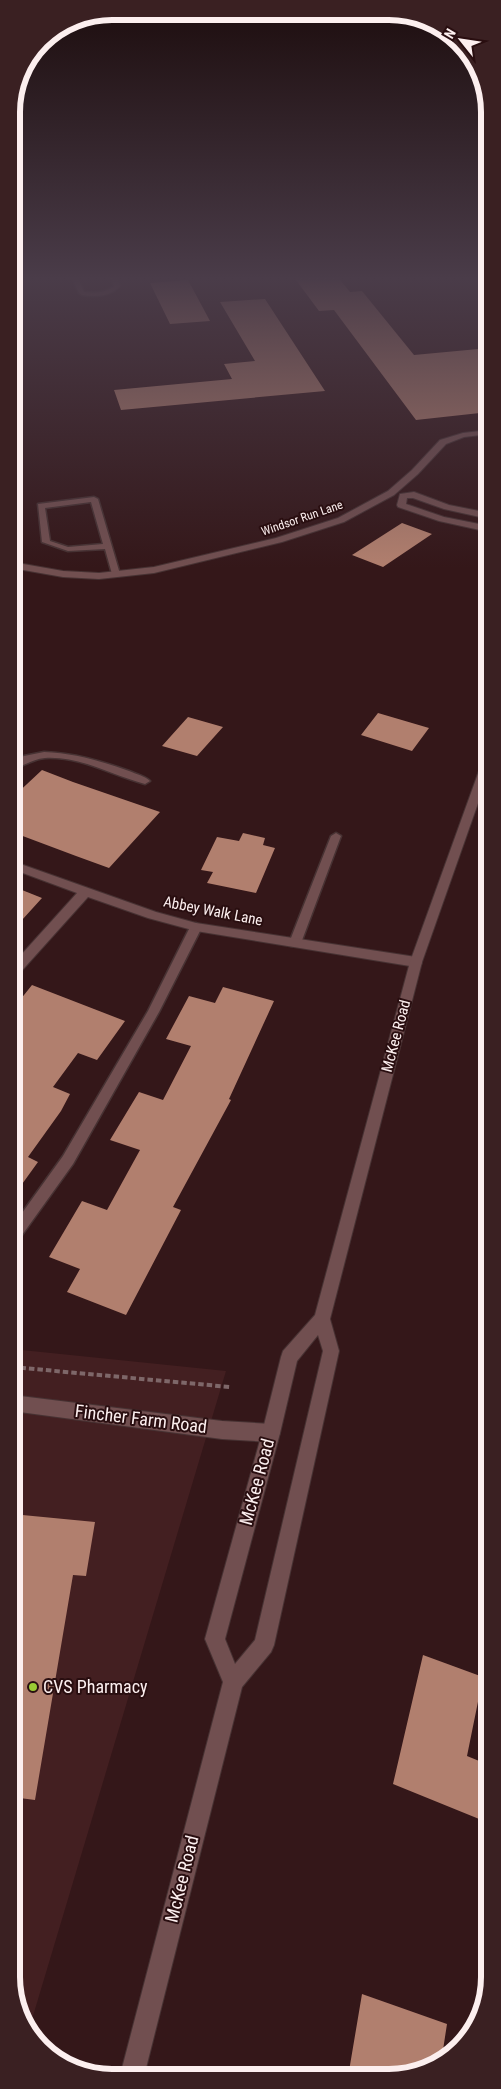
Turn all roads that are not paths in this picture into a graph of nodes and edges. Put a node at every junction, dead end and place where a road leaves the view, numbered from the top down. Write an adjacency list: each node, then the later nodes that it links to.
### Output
1 (481, 433): 2 (street, Windsor Run Lane)
2 (391, 493): 3 (street); 10 (street, Windsor Run Lane)
3 (403, 496): 4 (street); 6 (street)
4 (481, 514)
5 (481, 519): 6 (street)
6 (473, 526): 7 (street)
7 (481, 528)
8 (107, 546): 8 (lane); 10 (lane)
9 (20, 566): 10 (street, Windsor Run Lane)
10 (116, 574)
11 (20, 760): 12 (lane)
12 (146, 781)
13 (481, 797): 19 (street, McKee Road)
14 (336, 836): 18 (lane)
15 (20, 868): 16 (street, Abbey Walk Lane)
16 (86, 891): 17 (street, Abbey Walk Lane); 20 (street)
17 (196, 927): 18 (street, Abbey Walk Lane); 21 (lane)
18 (295, 943): 19 (street, Abbey Walk Lane)
19 (416, 962): 22 (street, McKee Road)
20 (20, 964)
21 (20, 1227)
22 (322, 1320): 24 (street, McKee Road); 25 (street, McKee Road)
23 (20, 1403): 24 (street, Fincher Farm Road)
24 (271, 1433): 25 (street, McKee Road)
25 (233, 1682): 26 (street, McKee Road)
26 (134, 2069)

